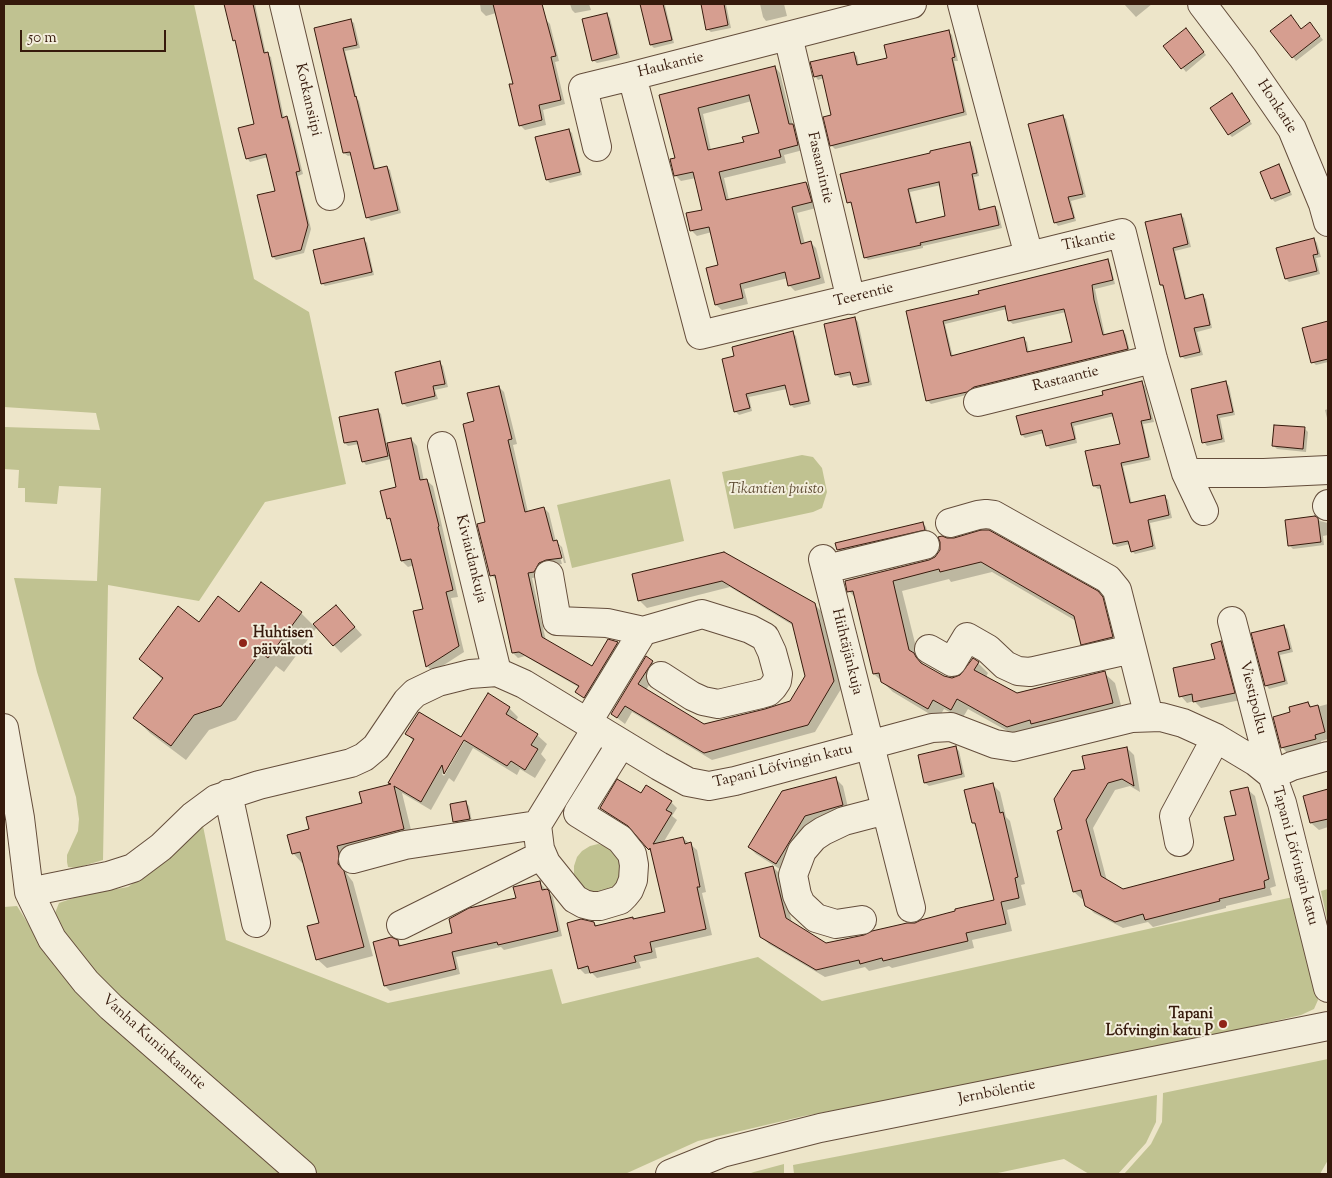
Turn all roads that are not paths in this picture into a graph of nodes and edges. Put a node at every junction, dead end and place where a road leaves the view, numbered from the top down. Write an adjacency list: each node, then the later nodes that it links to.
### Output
1 (284, 4): 8 (street, Kotkansiipi)
2 (912, 4): 5 (street, Haukantie)
3 (962, 4): 10 (street)
4 (1202, 4): 9 (street, Honkatie)
5 (788, 36): 6 (street, Haukantie); 11 (street, Fasaanintie)
6 (632, 76): 7 (street); 12 (street, Haukantie)
7 (597, 147)
8 (330, 196)
9 (1326, 209)
10 (1029, 256): 11 (street, Teerentie); 13 (street, Tikantie)
11 (851, 300): 12 (street, Teerentie)
12 (700, 335)
13 (1153, 359): 14 (street, Rastaantie); 17 (street, Tikantie)
14 (978, 402)
15 (442, 446): 26 (street, Kiviaidankuja)
16 (1328, 470): 17 (street)
17 (1186, 473): 18 (street, Tikantie)
18 (1204, 511)
19 (950, 523): 25 (street)
20 (924, 545): 33 (street, Hiihtäjänkuja)
21 (549, 575): 23 (street)
22 (1232, 621): 35 (street, Viestipolku)
23 (643, 632): 27 (street); 29 (street)
24 (929, 649): 25 (street)
25 (1132, 649): 28 (street)
26 (497, 672): 29 (street, Tapani Löfvingin katu); 36 (street, Tapani Löfvingin katu)
27 (661, 676)
28 (1150, 717): 31 (street, Tapani Löfvingin katu); 33 (street, Tapani Löfvingin katu)
29 (591, 726): 32 (street, Tapani Löfvingin katu); 38 (street)
30 (4, 728): 42 (street, Vanha Kuninkaantie)
31 (1216, 738): 35 (street, Tapani Löfvingin katu); 39 (street)
32 (621, 744): 33 (street, Tapani Löfvingin katu); 40 (street)
33 (870, 744): 37 (street, Hiihtäjänkuja)
34 (1328, 756): 35 (street)
35 (1272, 775): 47 (street, Tapani Löfvingin katu)
36 (228, 794): 42 (street, Tapani Löfvingin katu); 45 (street)
37 (886, 810): 43 (street, Hiihtäjänkuja); 44 (street)
38 (537, 825): 40 (street); 41 (street)
39 (1179, 842)
40 (542, 855): 46 (street)
41 (353, 859)
42 (29, 892): 49 (street, Vanha Kuninkaantie)
43 (911, 908)
44 (862, 920)
45 (256, 923)
46 (401, 925)
47 (1328, 988)
48 (1328, 1026): 50 (street, Jernbölentie)
49 (302, 1174)
50 (670, 1174)

